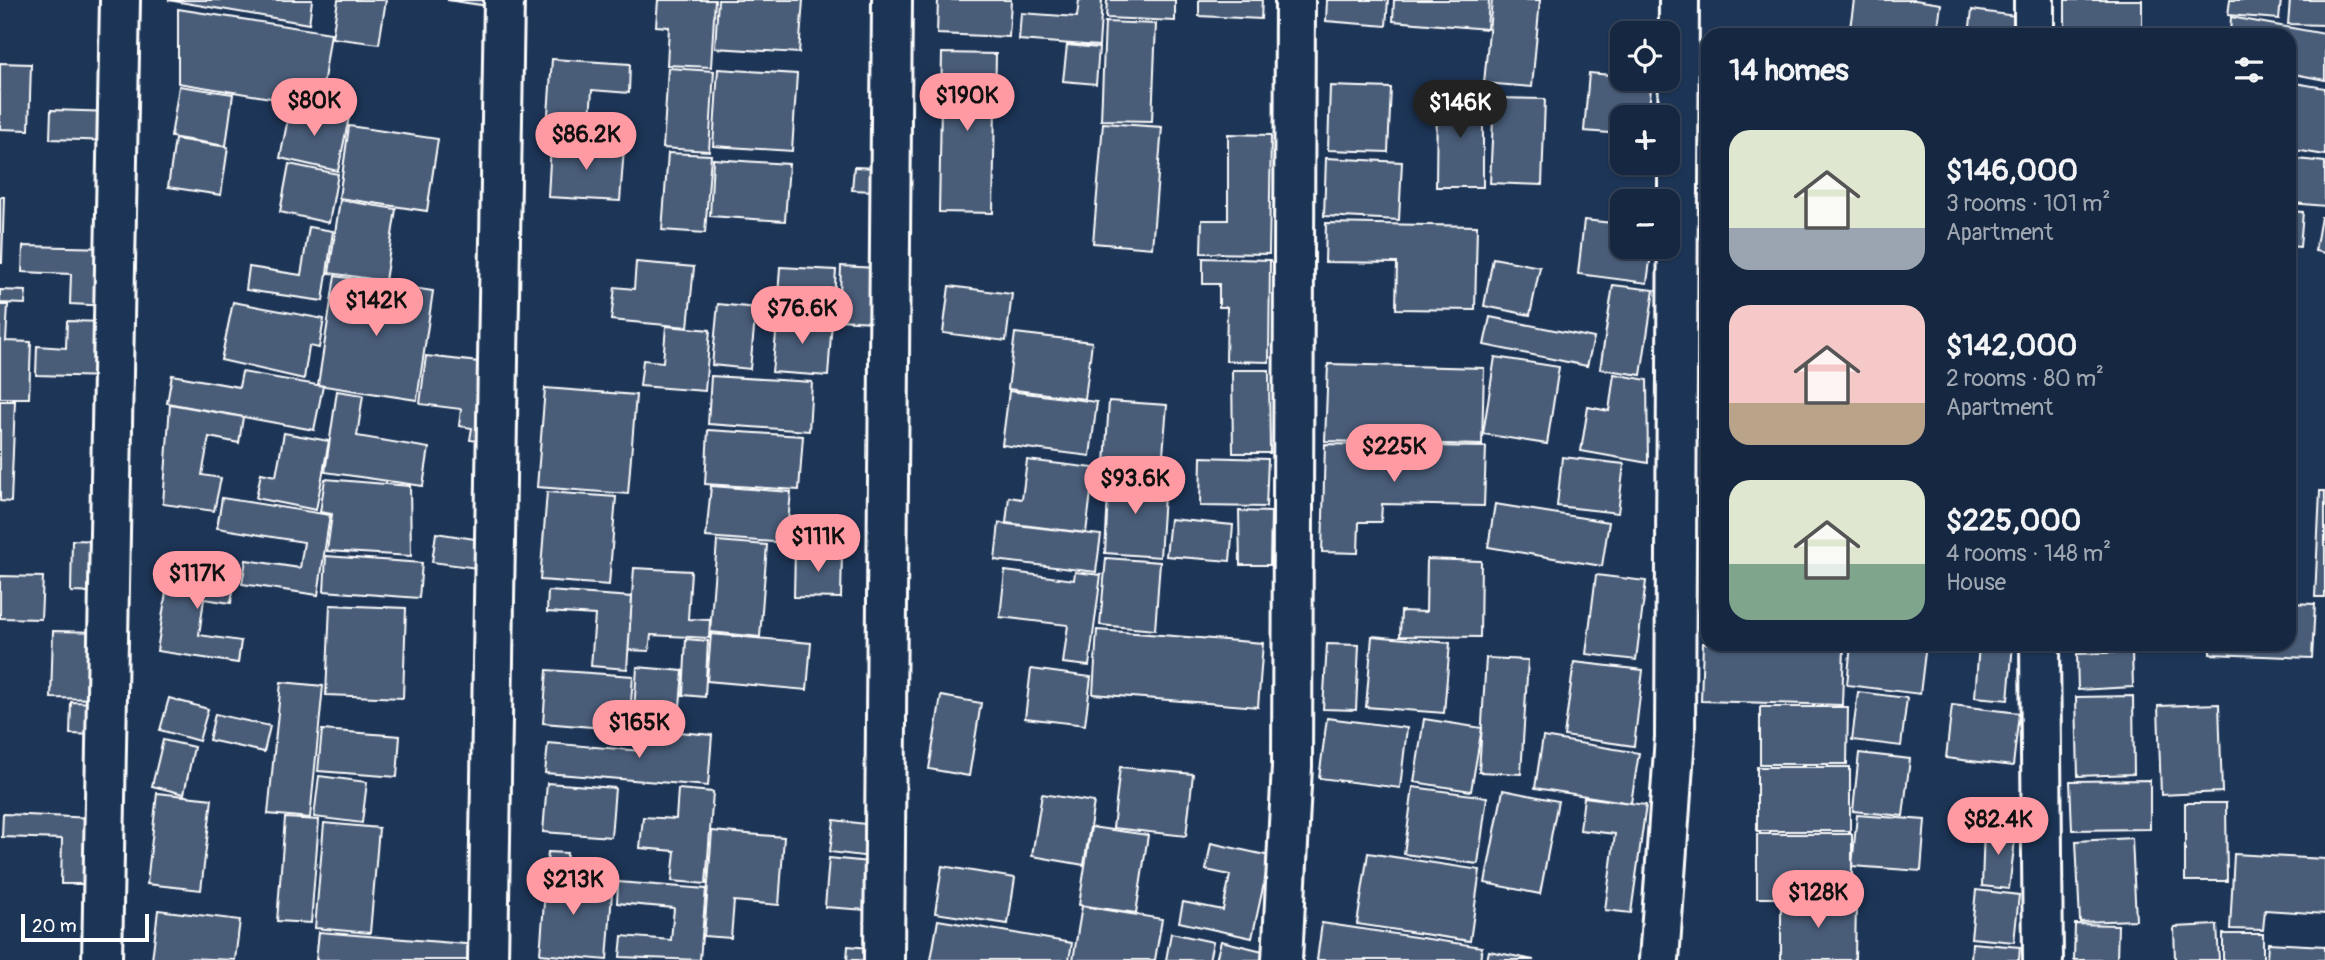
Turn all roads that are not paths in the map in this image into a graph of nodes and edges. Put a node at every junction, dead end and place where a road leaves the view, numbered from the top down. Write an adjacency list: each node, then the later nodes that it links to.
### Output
1 (120, 0): 9 (street)
2 (504, 0): 10 (street)
3 (892, 0): 11 (street)
4 (1295, 0): 12 (street)
5 (1679, 0): 13 (street)
6 (2034, 0): 7 (street)
7 (2034, 28)
8 (2040, 651): 14 (street)
9 (102, 960)
10 (488, 960)
11 (884, 960)
12 (1282, 960)
13 (1658, 960)
14 (2043, 960)

